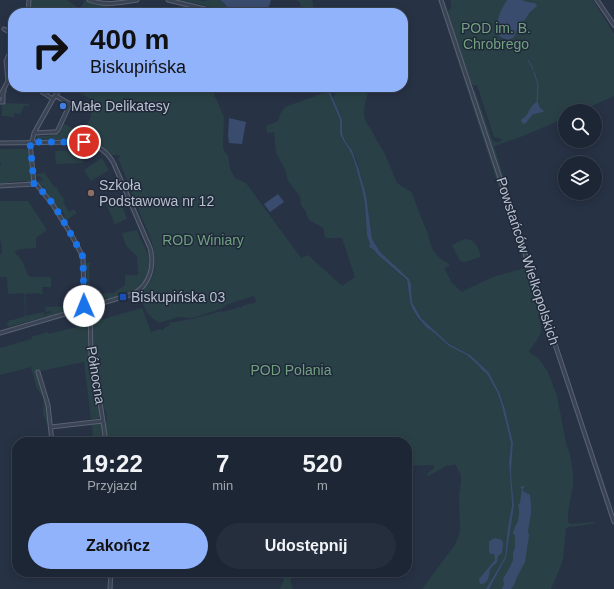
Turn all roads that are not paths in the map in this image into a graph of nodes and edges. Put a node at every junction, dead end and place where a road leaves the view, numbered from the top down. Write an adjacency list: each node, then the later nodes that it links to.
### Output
1 (89, 0): 2 (street)
2 (137, 0)
3 (168, 0): 6 (street)
4 (441, 0): 32 (street, Powstańców Wielkopolskich)
5 (597, 0): 7 (street)
6 (201, 8)
7 (614, 25)
8 (4, 29): 9 (street)
9 (8, 31)
10 (8, 57): 11 (street)
11 (8, 81)
12 (8, 81): 16 (street)
13 (8, 83): 18 (street)
14 (42, 92): 17 (street)
15 (58, 92): 17 (street)
16 (0, 96)
17 (55, 97): 19 (street); 19 (street)
18 (0, 102)
19 (34, 133): 20 (street)
20 (31, 142): 21 (street); 22 (street); 24 (street)
21 (0, 143)
22 (34, 184): 23 (street); 25 (street)
23 (0, 186)
24 (90, 307): 25 (street); 28 (street, Północna)
25 (84, 309): 26 (street)
26 (0, 333)
27 (38, 372): 29 (street)
28 (103, 421): 29 (street); 31 (street, Północna)
29 (50, 427): 30 (street)
30 (51, 437)
31 (105, 437)
32 (614, 522)
33 (110, 577): 34 (street)
34 (110, 589)

